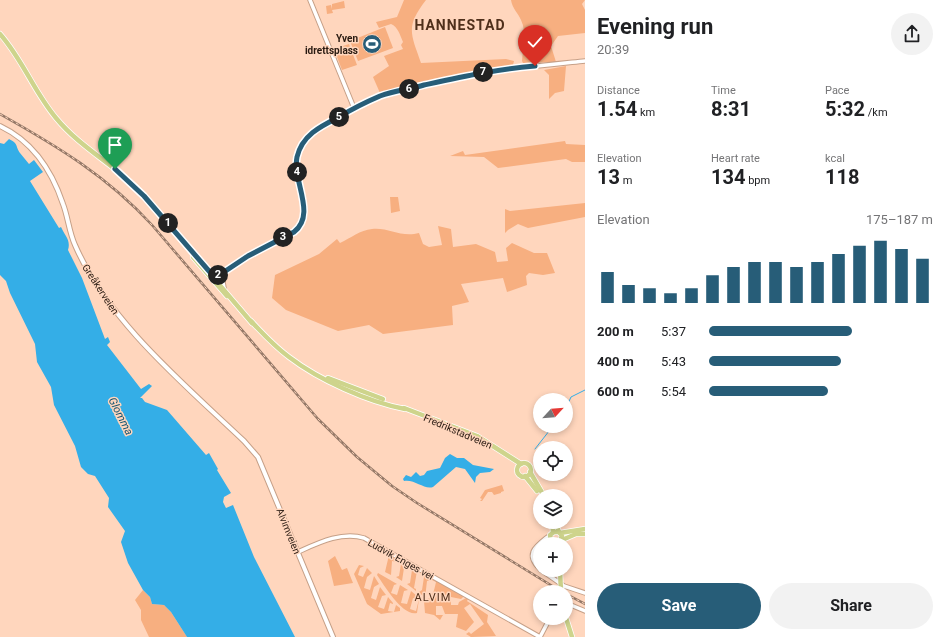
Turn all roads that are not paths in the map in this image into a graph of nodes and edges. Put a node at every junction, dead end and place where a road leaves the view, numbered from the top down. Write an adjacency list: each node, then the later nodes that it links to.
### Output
1 (310, 0): 4 (street)
2 (0, 34): 8 (main road, Fredrikstadveien)
3 (585, 61): 4 (street)
4 (354, 108): 6 (street)
5 (0, 126): 11 (main road, Greåkerveien)
6 (229, 269): 7 (street); 8 (street)
7 (222, 276): 8 (street); 9 (street)
8 (215, 280): 9 (main road, Fredrikstadveien); 10 (main road, Fredrikstadveien)
9 (224, 288): 10 (main road, Fredrikstadveien)
10 (252, 322): 12 (main road, Fredrikstadveien)
11 (234, 432): 29 (main road, Alvimveien)
12 (509, 456): 13 (main road, Fredrikstadveien); 14 (main road, Fredrikstadveien)
13 (521, 464): 14 (main road); 15 (main road)
14 (517, 468): 16 (main road)
15 (530, 472): 16 (main road); 18 (main road)
16 (525, 476): 17 (main road)
17 (535, 489)
18 (540, 489)
19 (552, 529): 23 (main road)
20 (558, 529): 22 (main road)
21 (585, 529): 22 (main road)
22 (560, 532): 23 (main road); 27 (main road)
23 (552, 534): 25 (street); 26 (main road)
24 (585, 534): 28 (main road)
25 (548, 537)
26 (552, 537)
27 (561, 537)
28 (571, 537)
29 (298, 552): 37 (main road, Alvimveien); 38 (street, Ludvik Enges vei)
30 (551, 577): 31 (street)
31 (585, 593)
32 (573, 606): 33 (street)
33 (585, 611)
34 (546, 625): 38 (street)
35 (568, 625): 39 (main road)
36 (569, 625): 40 (main road)
37 (333, 637)
38 (540, 637)
39 (572, 637)
40 (576, 637)

